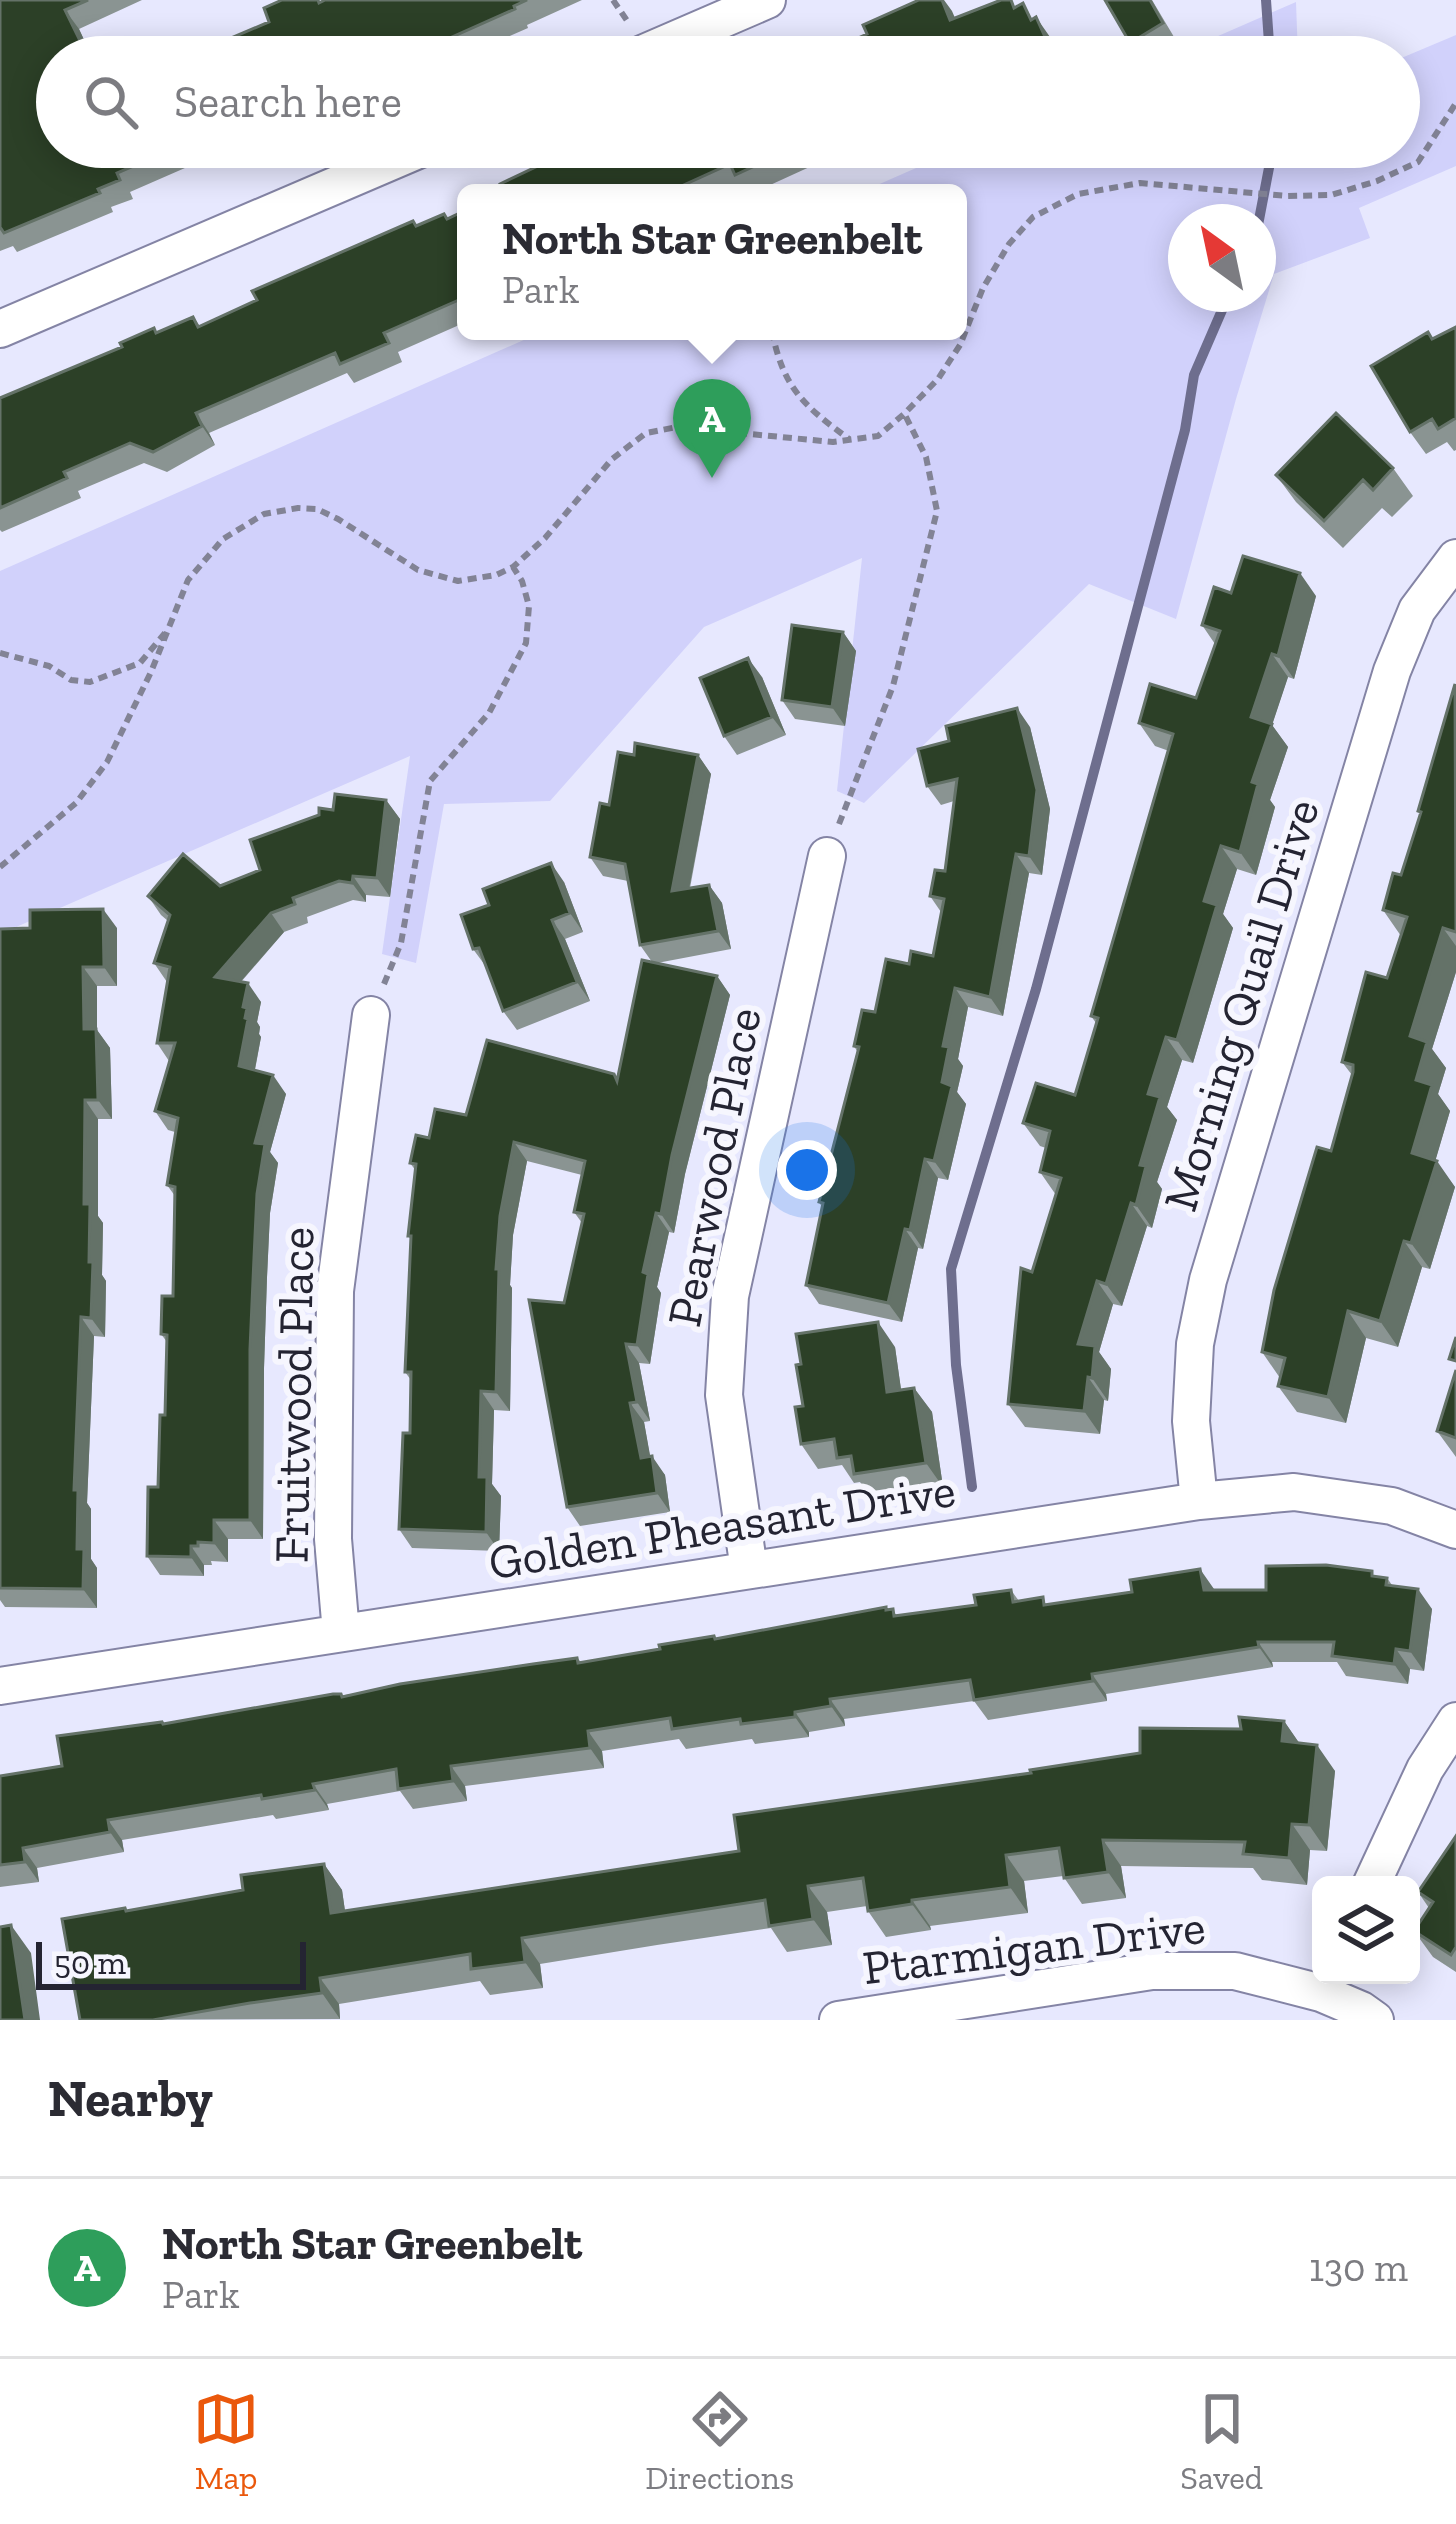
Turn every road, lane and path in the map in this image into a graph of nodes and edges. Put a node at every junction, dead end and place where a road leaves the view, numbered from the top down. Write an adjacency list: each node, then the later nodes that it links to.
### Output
1 (767, 0): 2 (street)
2 (684, 36)
3 (1456, 103): 4 (path)
4 (1420, 159)
5 (375, 168): 8 (street)
6 (1405, 168): 7 (path)
7 (967, 328)
8 (0, 329)
9 (774, 340): 12 (path)
10 (962, 340): 11 (path)
11 (904, 414): 12 (path); 17 (path)
12 (852, 441): 14 (path)
13 (1456, 558): 20 (street, Morning Quail Drive)
14 (513, 567): 15 (path); 19 (path)
15 (171, 626): 16 (path); 18 (path)
16 (0, 653)
17 (827, 856): 22 (street, Pearwood Place)
18 (0, 867)
19 (371, 1016): 23 (street, Fruitwood Place)
20 (1199, 1501): 21 (street, Golden Pheasant Drive); 22 (street, Golden Pheasant Drive)
21 (1456, 1530)
22 (749, 1570): 23 (street, Golden Pheasant Drive)
23 (341, 1634): 24 (street, Golden Pheasant Drive)
24 (0, 1685)
25 (1456, 1721): 26 (street)
26 (1375, 1876)
27 (1312, 1982): 29 (street, Ptarmigan Drive)
28 (1325, 1984): 30 (street, Ptarmigan Drive)
29 (838, 2020)
30 (1376, 2020)

